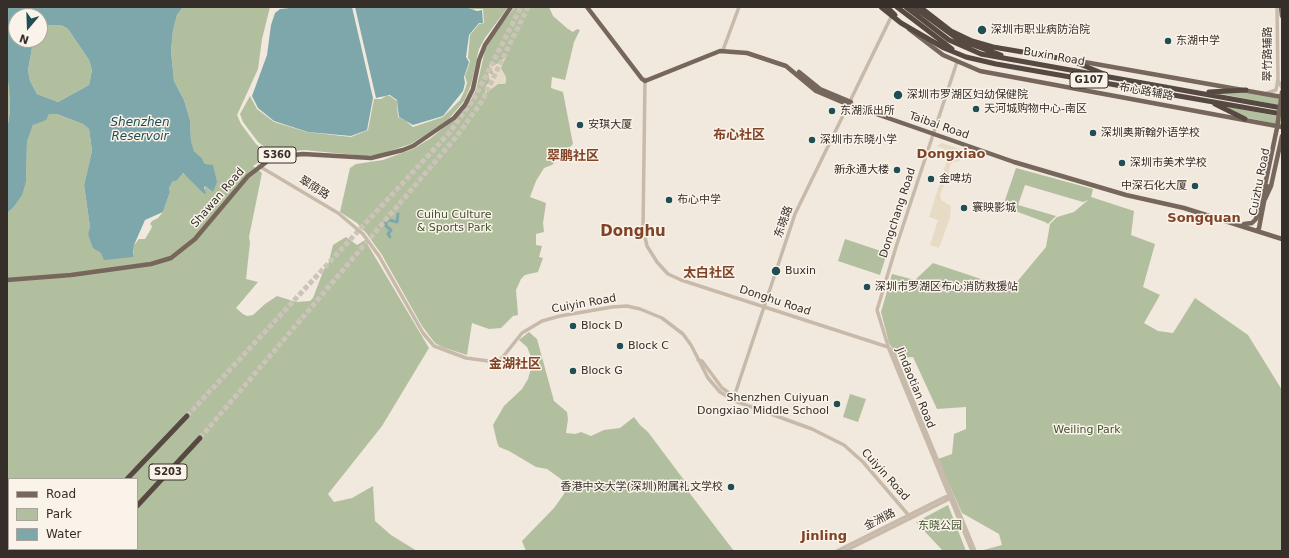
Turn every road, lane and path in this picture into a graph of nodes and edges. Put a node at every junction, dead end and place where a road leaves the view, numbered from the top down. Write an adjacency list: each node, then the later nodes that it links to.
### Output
1 (511, 7): 41 (main road, Shawan Road / S360)
2 (587, 7): 13 (main road)
3 (590, 7): 13 (main road)
4 (738, 7): 17 (street)
5 (881, 7): 14 (highway, G107)
6 (887, 7): 16 (highway)
7 (897, 7): 18 (highway, Buxin Road)
8 (906, 7): 19 (highway, Buxin Road)
9 (914, 7): 19 (highway)
10 (920, 7): 20 (highway, G107)
11 (1277, 7): 23 (street, 翠竹路辅路)
12 (1281, 7): 15 (main road)
13 (594, 14): 24 (main road)
14 (892, 15): 16 (highway, G107); 32 (street, 东晓路)
15 (1282, 15)
16 (901, 23): 18 (highway, Buxin Road / G107); 21 (main road, 布心路辅路)
17 (723, 49): 24 (main road, Taibai Road); 32 (main road, Taibai Road)
18 (976, 59): 31 (highway, Buxin Road / G107)
19 (1014, 60): 22 (highway, Buxin Road)
20 (1070, 60): 22 (highway, G107); 26 (main road, 布心路辅路)
21 (957, 62): 35 (main road, 布心路辅路); 38 (street, Dongchang Road)
22 (1114, 78): 28 (highway, Buxin Road / G107)
23 (1278, 79): 25 (street); 29 (street, 翠竹路辅路)
24 (645, 80): 50 (street, Donghu Road)
25 (1282, 88)
26 (1246, 90): 28 (highway); 29 (main road, 布心路辅路)
27 (1282, 92): 42 (main road, Cuizhu Road, bridge)
28 (1200, 93): 33 (highway, Buxin Road / G107)
29 (1266, 93): 30 (main road, 布心路辅路)
30 (1282, 97)
31 (1202, 99): 34 (highway, Buxin Road / G107); 35 (highway)
32 (848, 103): 38 (main road, Taibai Road); 50 (street, 东晓路)
33 (1282, 108)
34 (1282, 114): 42 (main road, Cuizhu Road, bridge)
35 (1245, 119): 36 (main road, 布心路辅路)
36 (1266, 123): 37 (main road, 布心路辅路); 40 (main road)
37 (1282, 127)
38 (934, 132): 45 (main road, Taibai Road); 46 (main road, Taibai Road); 51 (street, Dongchang Road)
39 (1282, 135): 40 (main road); 44 (main road)
40 (1274, 136): 43 (main road)
41 (259, 166): 49 (main road, Shawan Road / S360); 52 (street, 翠荫路)
42 (1266, 186): 43 (main road, Cuizhu Road); 44 (main road, Cuizhu Road); 46 (main road, Cuizhu Road)
43 (1262, 191): 45 (main road, Cuizhu Road)
44 (1265, 199): 46 (main road, Cuizhu Road)
45 (1244, 224): 46 (main road, Taibai Road)
46 (1257, 229): 47 (main road, Taibai Road); 48 (main road, Taibai Road)
47 (1282, 236)
48 (1282, 239)
49 (7, 280)
50 (765, 306): 51 (street, Donghu Road); 52 (street, 东晓路)
51 (888, 347): 56 (street, Jindaotian Road)
52 (698, 360): 58 (street, Cuiyin Road)
53 (187, 416): 55 (highway, S203)
54 (200, 438): 57 (highway, S203)
55 (128, 478)
56 (950, 497): 58 (street, 金洲路); 61 (street, Jindaotian Road); 62 (street, Jindaotian Road)
57 (138, 505)
58 (910, 516): 59 (street, 金洲路); 60 (street, 金洲路)
59 (837, 551)
60 (845, 551)
61 (972, 551)
62 (975, 551)

